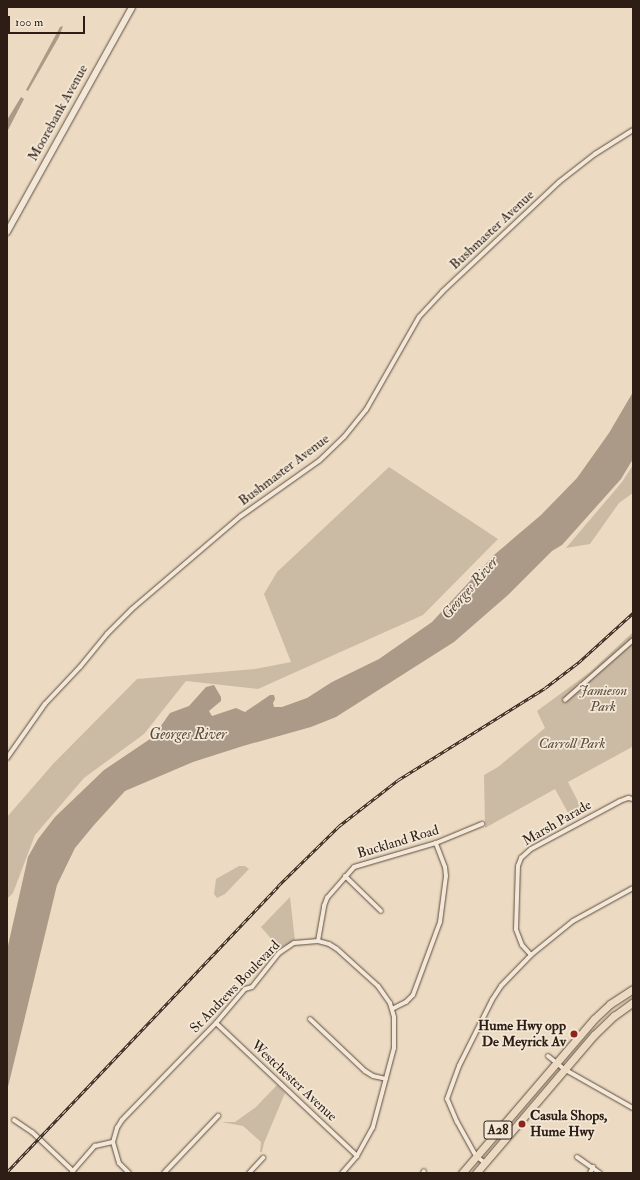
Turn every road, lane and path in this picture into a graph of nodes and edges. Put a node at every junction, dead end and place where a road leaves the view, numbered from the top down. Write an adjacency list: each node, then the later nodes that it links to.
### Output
1 (132, 7): 3 (main road, Moorebank Avenue)
2 (633, 130): 6 (street, Bushmaster Avenue)
3 (7, 232)
4 (633, 640): 5 (street)
5 (565, 700)
6 (7, 758)
7 (633, 799): 14 (street, Marsh Parade)
8 (482, 824): 9 (street, Buckland Road)
9 (436, 844): 10 (street, Buckland Road); 17 (street)
10 (345, 876): 12 (street); 13 (street, Buckland Road)
11 (633, 888): 14 (street)
12 (381, 911)
13 (318, 941): 17 (street, St Andrews Boulevard); 19 (street, St Andrews Boulevard)
14 (531, 955): 29 (street)
15 (633, 989): 21 (highway, A28)
16 (633, 1002): 22 (highway, A28)
17 (392, 1008): 23 (street, St Andrews Boulevard)
18 (310, 1019): 23 (street)
19 (216, 1023): 27 (street, St Andrews Boulevard); 28 (street, Westchester Avenue)
20 (548, 1056): 21 (street)
21 (555, 1063): 22 (street); 29 (highway, A28)
22 (564, 1069): 24 (street); 32 (highway, A28)
23 (386, 1079): 28 (street, St Andrews Boulevard)
24 (633, 1108)
25 (218, 1116): 36 (street)
26 (14, 1120): 34 (street)
27 (113, 1142): 34 (street); 35 (street)
28 (357, 1156): 38 (street, St Andrews Boulevard)
29 (476, 1156): 32 (street); 39 (highway, A28)
30 (577, 1157): 33 (street)
31 (263, 1158): 37 (street)
32 (485, 1163): 40 (highway, A28)
33 (593, 1167): 41 (street); 42 (street)
34 (72, 1172)
35 (129, 1173)
36 (164, 1173)
37 (249, 1173)
38 (342, 1173)
39 (462, 1173)
40 (476, 1173)
41 (590, 1173)
42 (600, 1173)

